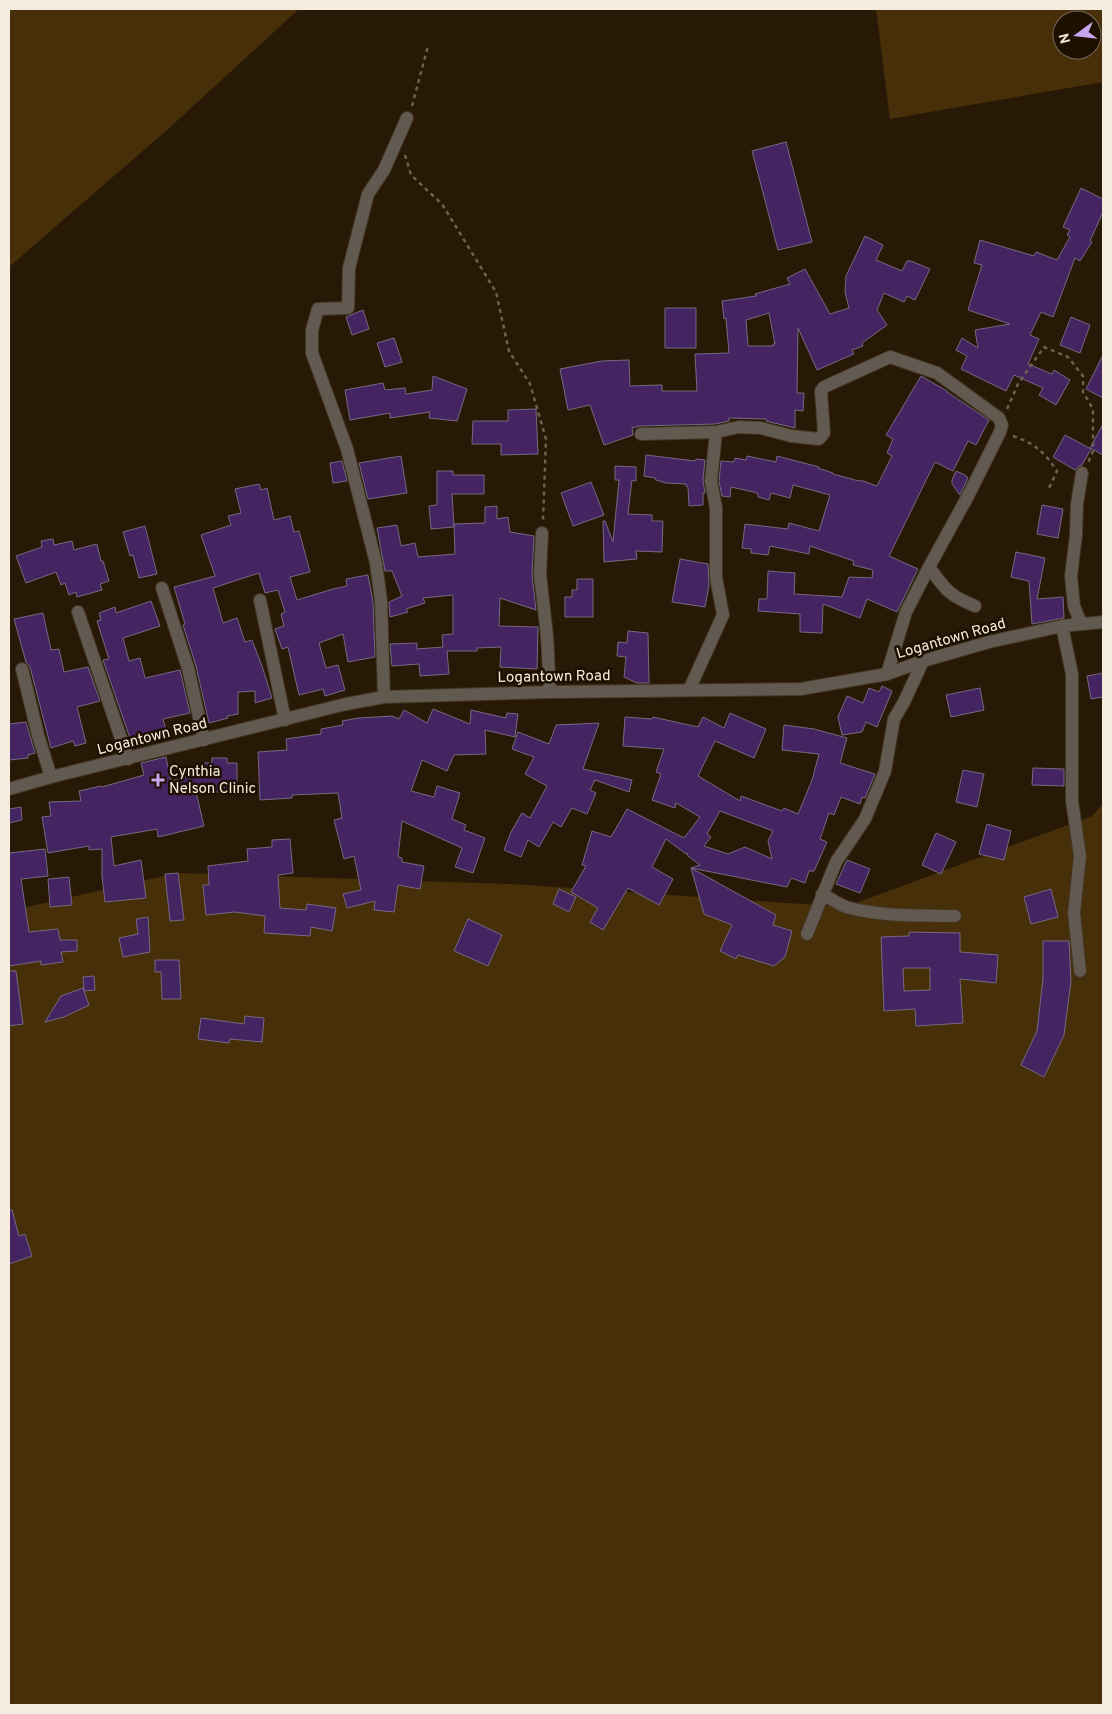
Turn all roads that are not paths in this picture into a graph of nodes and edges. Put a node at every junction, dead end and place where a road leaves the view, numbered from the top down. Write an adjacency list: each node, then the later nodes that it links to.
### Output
1 (409, 114): 19 (street)
2 (716, 432): 3 (street); 6 (street); 17 (street)
3 (641, 434)
4 (1082, 473): 12 (street)
5 (542, 532): 18 (street)
6 (929, 567): 9 (street); 16 (street)
7 (162, 588): 21 (street)
8 (260, 600): 20 (street)
9 (975, 606)
10 (78, 612): 22 (street)
11 (1103, 622): 12 (street, Logantown Road)
12 (1081, 624): 13 (street, Logantown Road)
13 (1062, 626): 14 (street, Logantown Road); 28 (street)
14 (923, 661): 16 (street, Logantown Road); 25 (street)
15 (22, 669): 23 (street)
16 (887, 674): 17 (street, Logantown Road)
17 (689, 690): 18 (street, Logantown Road)
18 (550, 692): 19 (street, Logantown Road)
19 (384, 697): 20 (street, Logantown Road)
20 (285, 720): 21 (street, Logantown Road)
21 (204, 740): 22 (street, Logantown Road)
22 (128, 759): 23 (street, Logantown Road)
23 (51, 776): 24 (street, Logantown Road)
24 (9, 789)
25 (822, 894): 26 (street); 27 (street)
26 (955, 916)
27 (807, 934)
28 (1080, 971)

